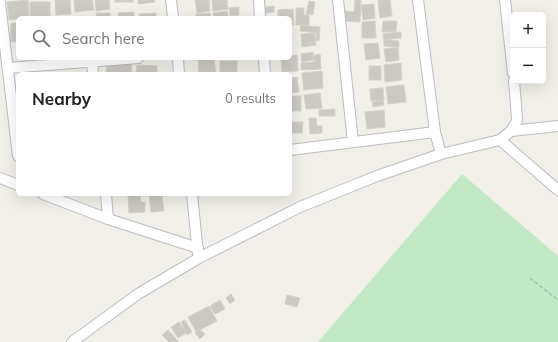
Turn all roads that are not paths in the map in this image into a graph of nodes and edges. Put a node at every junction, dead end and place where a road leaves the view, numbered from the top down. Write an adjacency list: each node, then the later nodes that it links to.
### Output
1 (171, 0): 7 (street)
2 (258, 0): 8 (street)
3 (338, 0): 24 (street)
4 (418, 0): 21 (street)
5 (505, 0): 9 (street)
6 (0, 3): 14 (street)
7 (173, 16)
8 (260, 16)
9 (510, 48)
10 (115, 60): 13 (street)
11 (178, 60): 16 (street)
12 (264, 60): 17 (street)
13 (92, 62): 14 (street); 15 (street)
14 (8, 68): 22 (street)
15 (93, 72)
16 (179, 72)
17 (265, 72)
18 (514, 84): 20 (street)
19 (558, 126): 20 (street)
20 (512, 131): 23 (street)
21 (435, 132): 24 (street); 26 (street)
22 (16, 138)
23 (500, 140): 26 (street); 29 (street)
24 (353, 142): 25 (street)
25 (292, 150)
26 (440, 154): 34 (street)
27 (0, 178): 28 (street)
28 (16, 183)
29 (558, 190)
30 (48, 196): 33 (street)
31 (106, 196): 33 (street)
32 (192, 196): 34 (street)
33 (108, 219): 34 (street)
34 (198, 253): 35 (street)
35 (72, 342)

